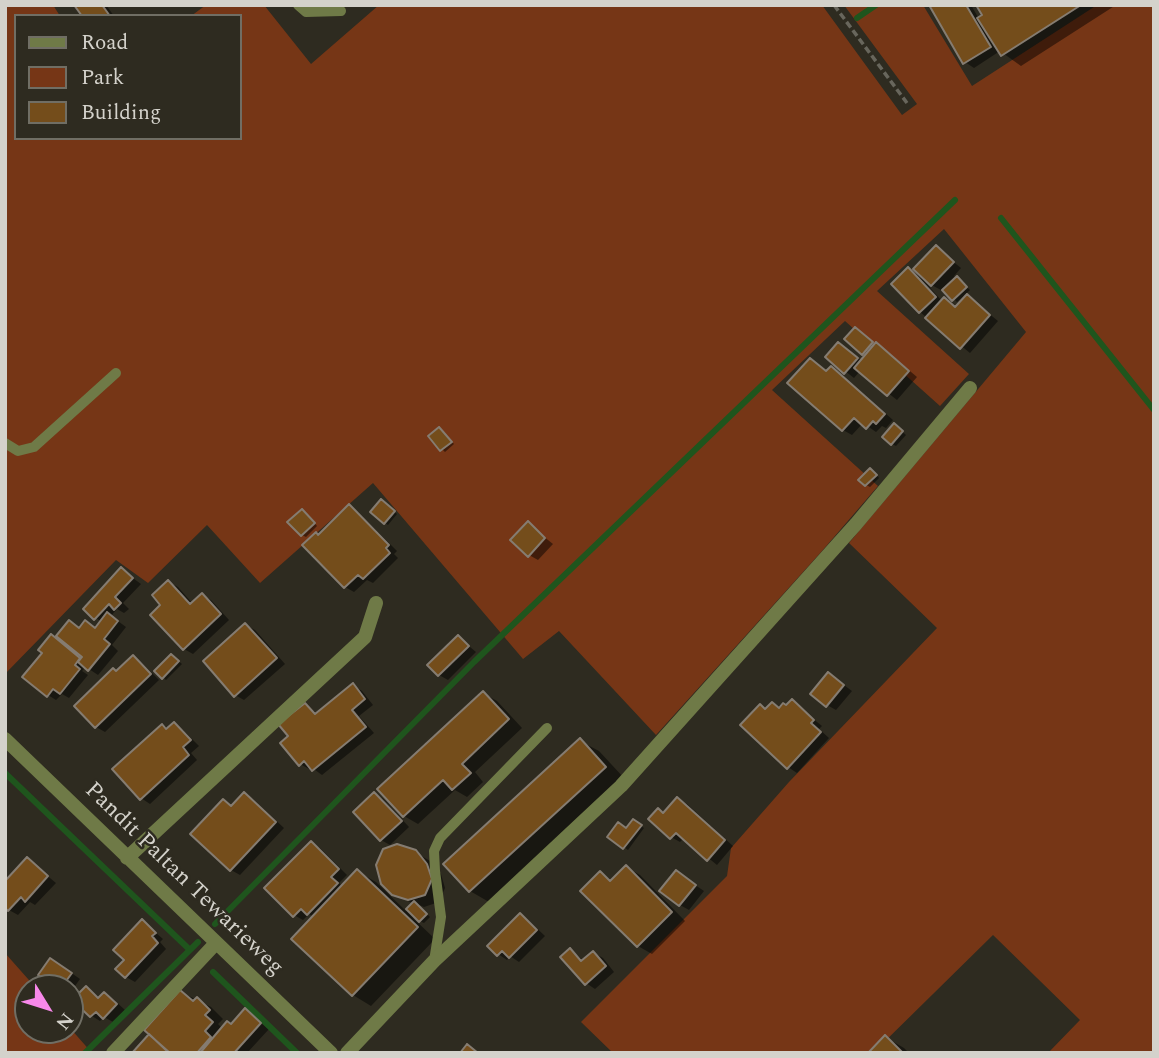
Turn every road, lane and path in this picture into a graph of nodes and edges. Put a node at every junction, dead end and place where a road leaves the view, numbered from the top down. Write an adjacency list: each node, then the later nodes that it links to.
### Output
1 (298, 5): 3 (lane)
2 (834, 5): 4 (path)
3 (341, 11)
4 (907, 103)
5 (116, 373): 7 (lane)
6 (970, 388): 13 (street)
7 (5, 443)
8 (376, 603): 11 (street)
9 (547, 728): 13 (lane)
10 (5, 739): 11 (street, Pandit Paltan Tewarieweg)
11 (127, 858): 12 (street, Pandit Paltan Tewarieweg)
12 (216, 943): 14 (street); 15 (street, Pandit Paltan Tewarieweg)
13 (434, 961): 16 (street)
14 (113, 1053)
15 (331, 1053)
16 (347, 1053)

